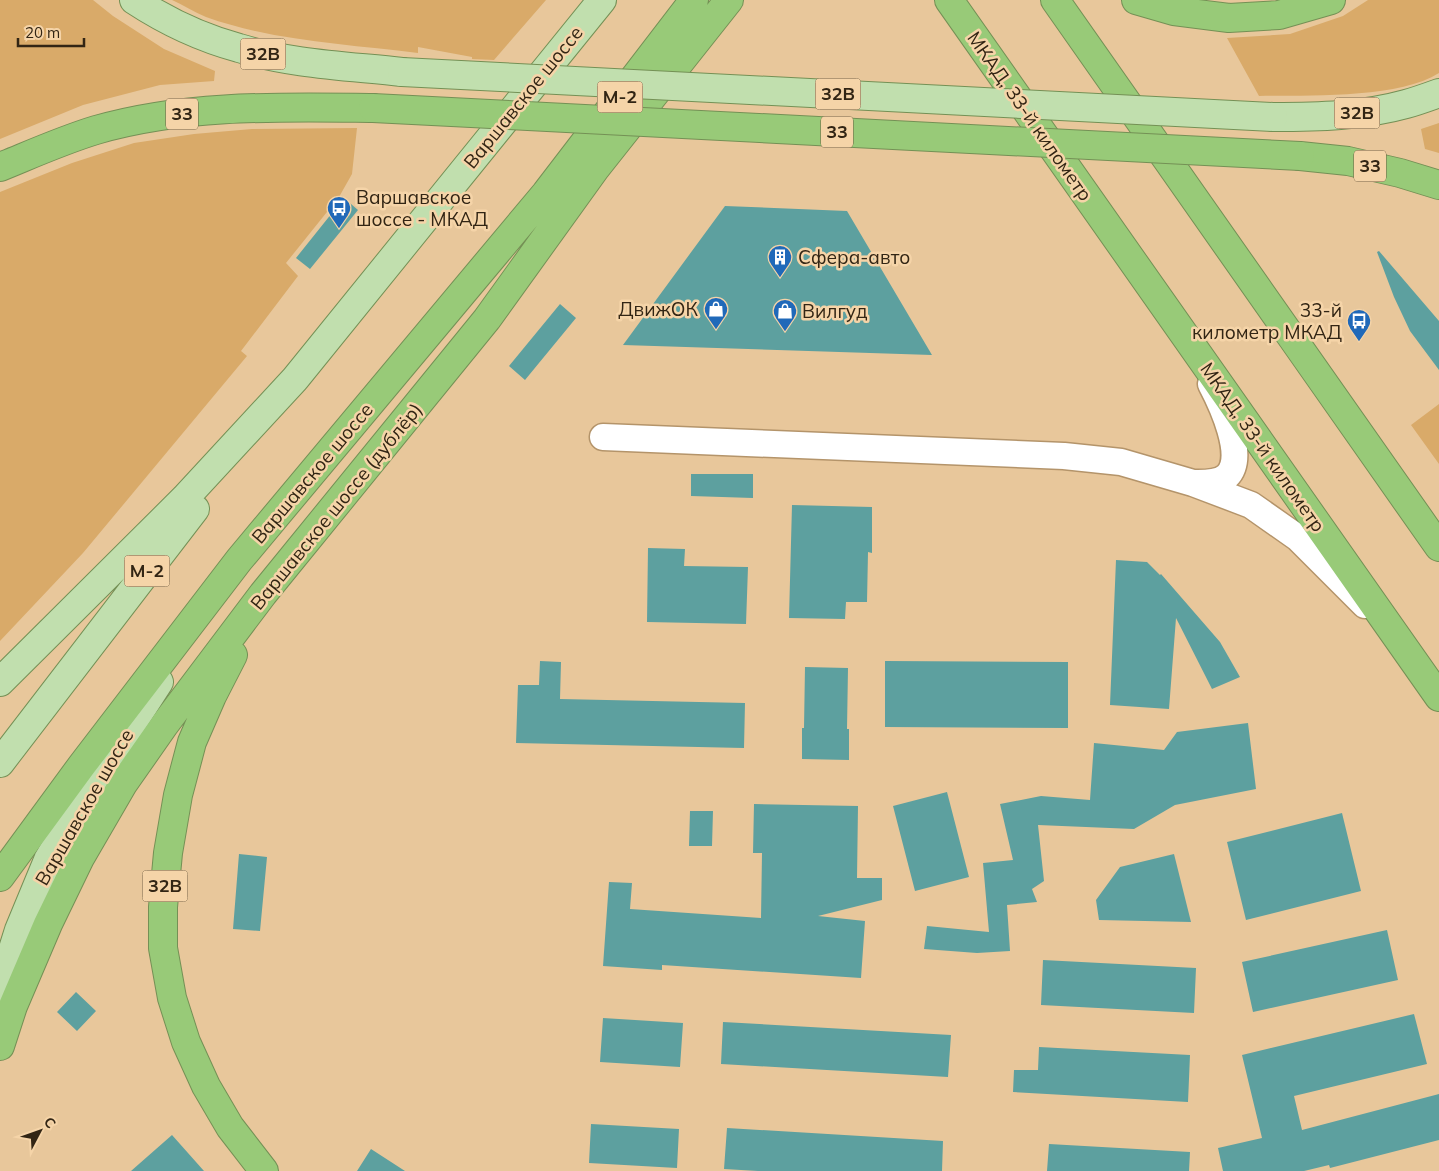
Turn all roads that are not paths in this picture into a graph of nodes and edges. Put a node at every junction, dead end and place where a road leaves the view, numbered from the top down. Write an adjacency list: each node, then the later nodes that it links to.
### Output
1 (134, 0): 9 (main road, 32B, bridge)
2 (602, 0): 13 (main road, Варшавское шоссе / М-2)
3 (694, 0): 17 (highway, Варшавское шоссе / М-2)
4 (728, 0): 18 (highway, Варшавское шоссе (дублёр))
5 (949, 0): 12 (highway, МКАД, 33-й километр)
6 (1055, 0): 16 (highway)
7 (1136, 0): 8 (highway)
8 (1331, 0)
9 (1439, 93)
10 (0, 167): 11 (highway, 33, bridge)
11 (1439, 185)
12 (1173, 319): 15 (street); 19 (highway, МКАД, 33-й километр)
13 (295, 379): 21 (main road, Варшавское шоссе); 24 (main road, М-2)
14 (604, 437): 15 (street)
15 (1193, 484): 19 (street)
16 (1439, 546)
17 (239, 560): 23 (main road, Варшавское шоссе); 25 (highway, М-2)
18 (263, 594): 20 (highway, Варшавское шоссе (дублёр)); 29 (highway, 32B)
19 (1404, 648): 22 (highway, МКАД, 33-й километр)
20 (217, 655): 23 (street); 28 (highway, Варшавское шоссе (дублёр))
21 (0, 682)
22 (1438, 696)
23 (118, 746): 25 (street); 27 (main road, Варшавское шоссе)
24 (0, 763)
25 (31, 835): 26 (highway, М-2)
26 (0, 877)
27 (0, 990)
28 (0, 1046)
29 (264, 1171)

